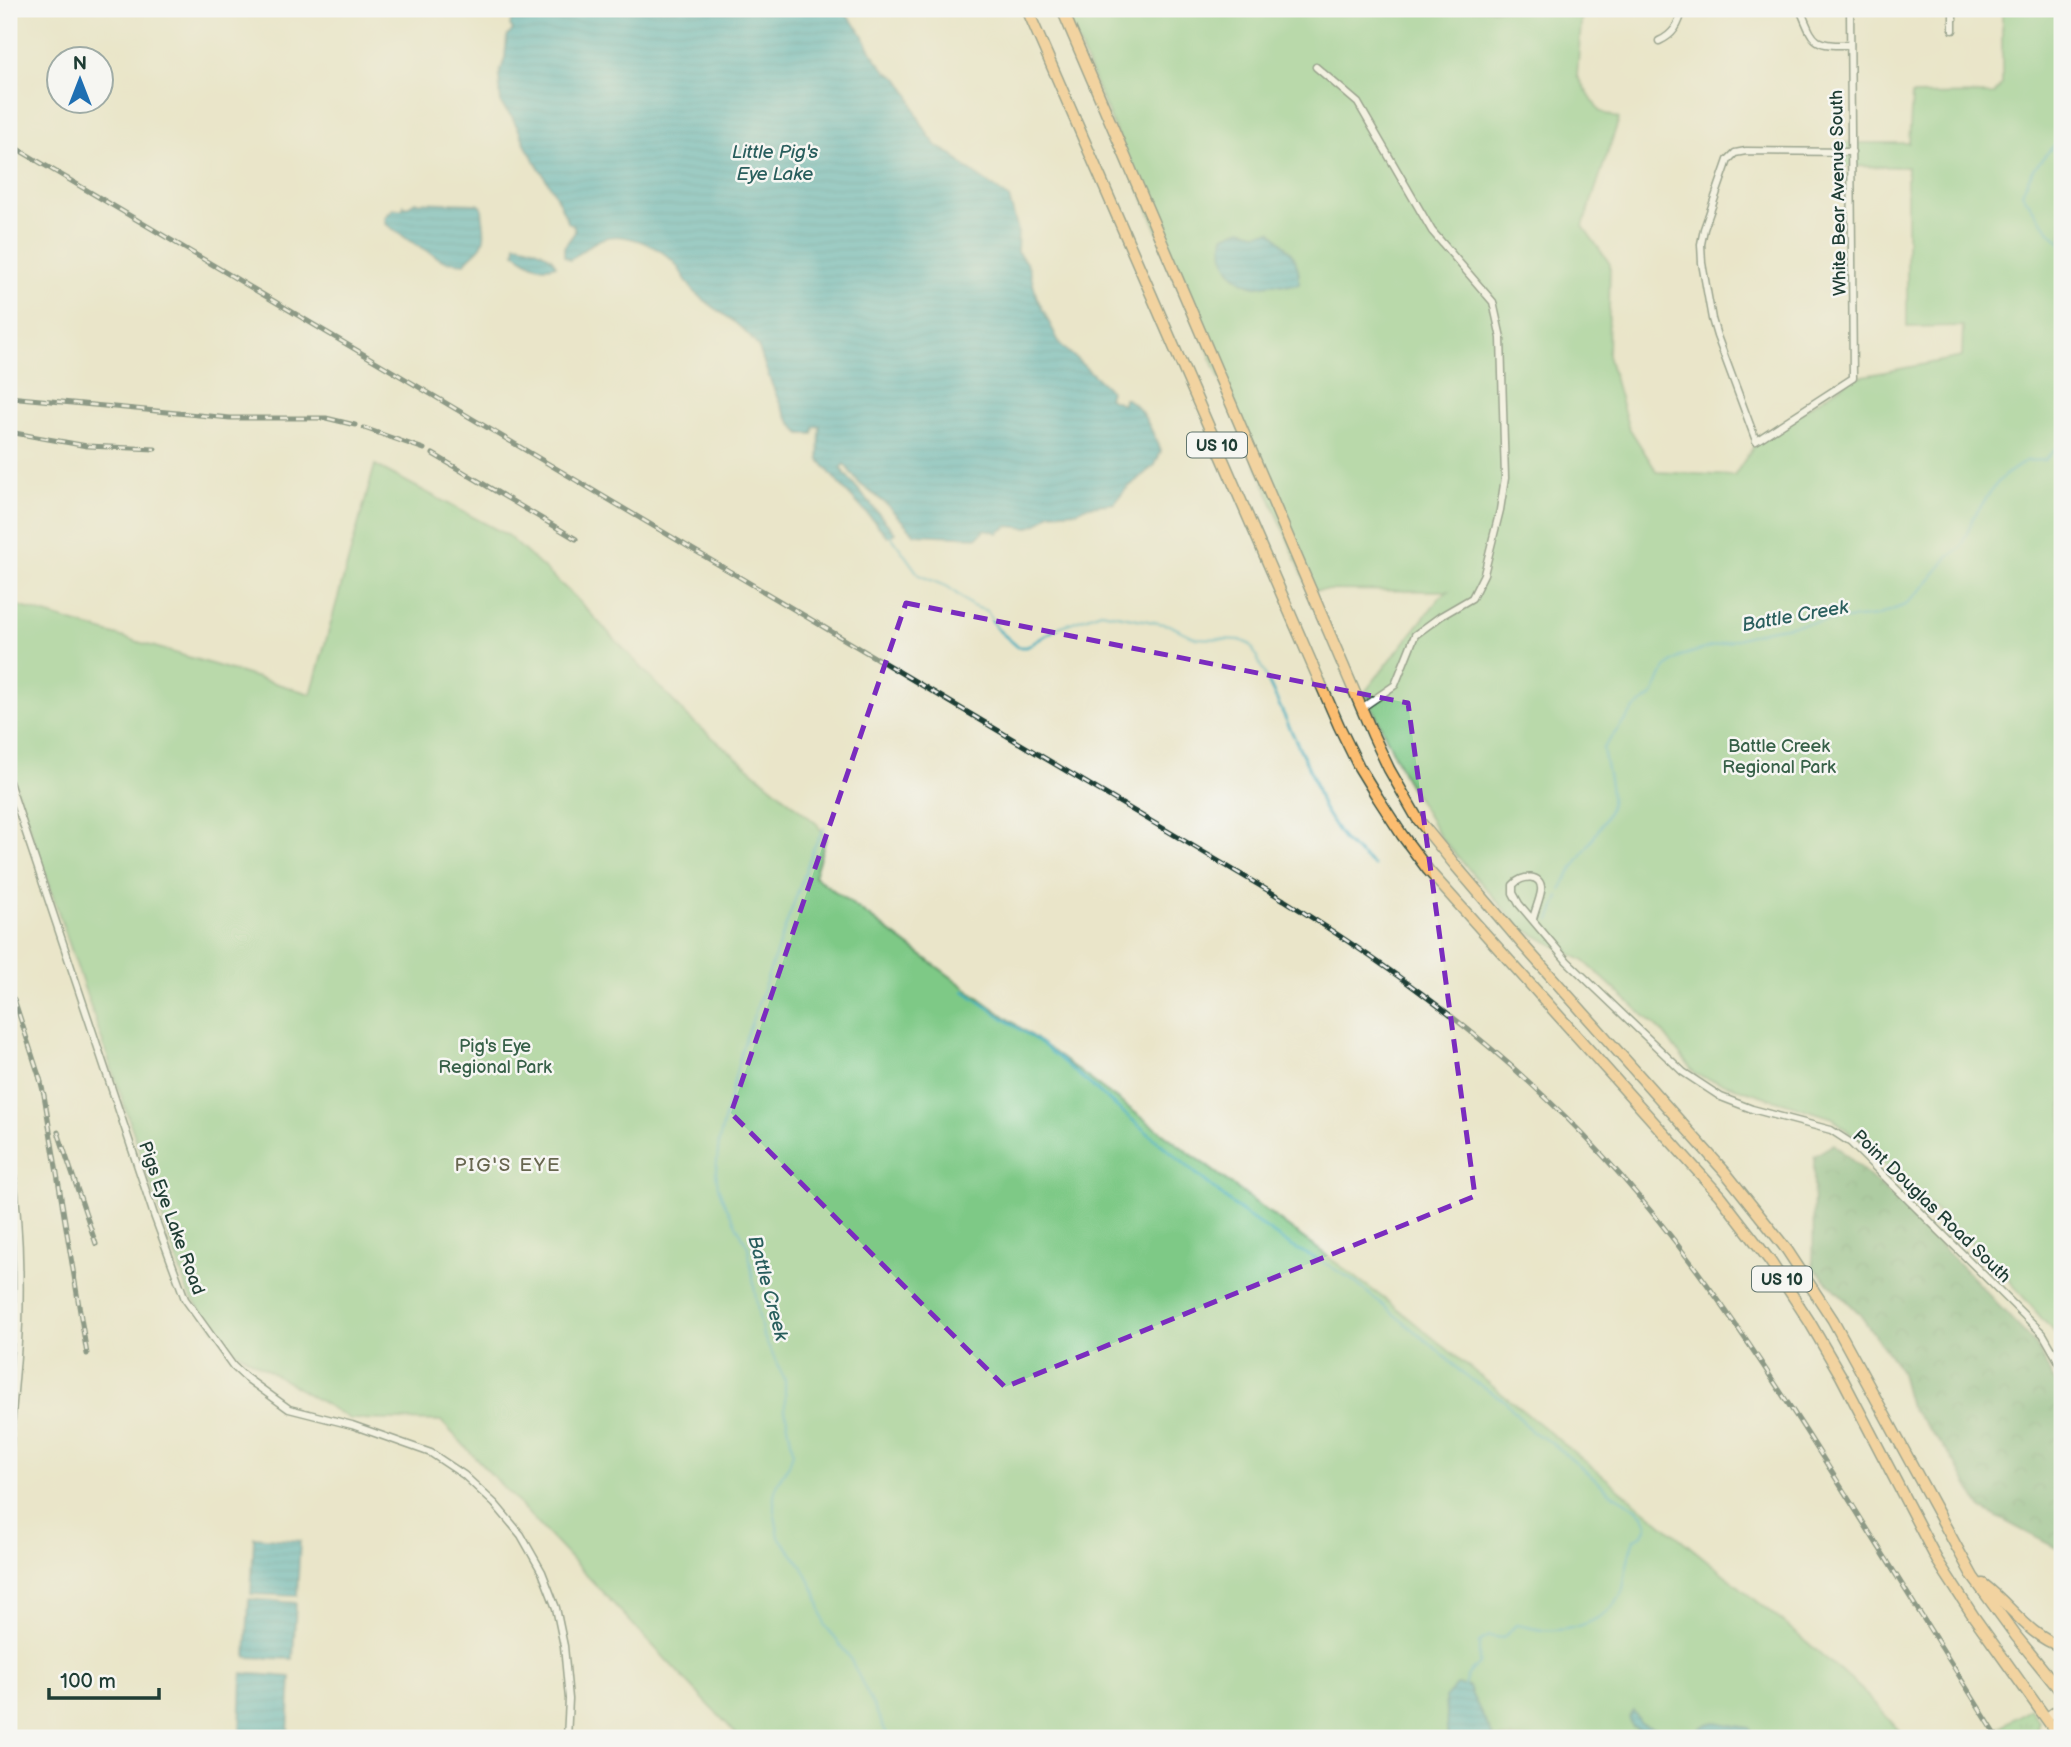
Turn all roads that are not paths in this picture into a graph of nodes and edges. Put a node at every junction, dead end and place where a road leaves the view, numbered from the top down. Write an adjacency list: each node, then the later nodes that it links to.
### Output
1 (1027, 9): 22 (highway, US 10)
2 (1062, 9): 12 (highway, US 10)
3 (1682, 9): 8 (street)
4 (1800, 9): 9 (street)
5 (1850, 9): 9 (street, White Bear Avenue South)
6 (1953, 9): 7 (street)
7 (1953, 30)
8 (1659, 41)
9 (1850, 45): 11 (street, White Bear Avenue South)
10 (1316, 67): 12 (street)
11 (1852, 152): 11 (street, White Bear Avenue South)
12 (1363, 708): 18 (highway, US 10)
13 (9, 782): 23 (street, Pigs Eye Lake Road)
14 (1533, 919): 14 (street, Point Douglas Road South); 16 (street, Point Douglas Road South)
15 (9, 1145): 17 (street)
16 (2062, 1367)
17 (9, 1459)
18 (1973, 1577): 19 (highway); 20 (highway, US 10)
19 (2062, 1647)
20 (2062, 1693)
21 (2062, 1706): 22 (main road)
22 (2046, 1718): 24 (highway, US 10)
23 (567, 1738)
24 (2060, 1738)

